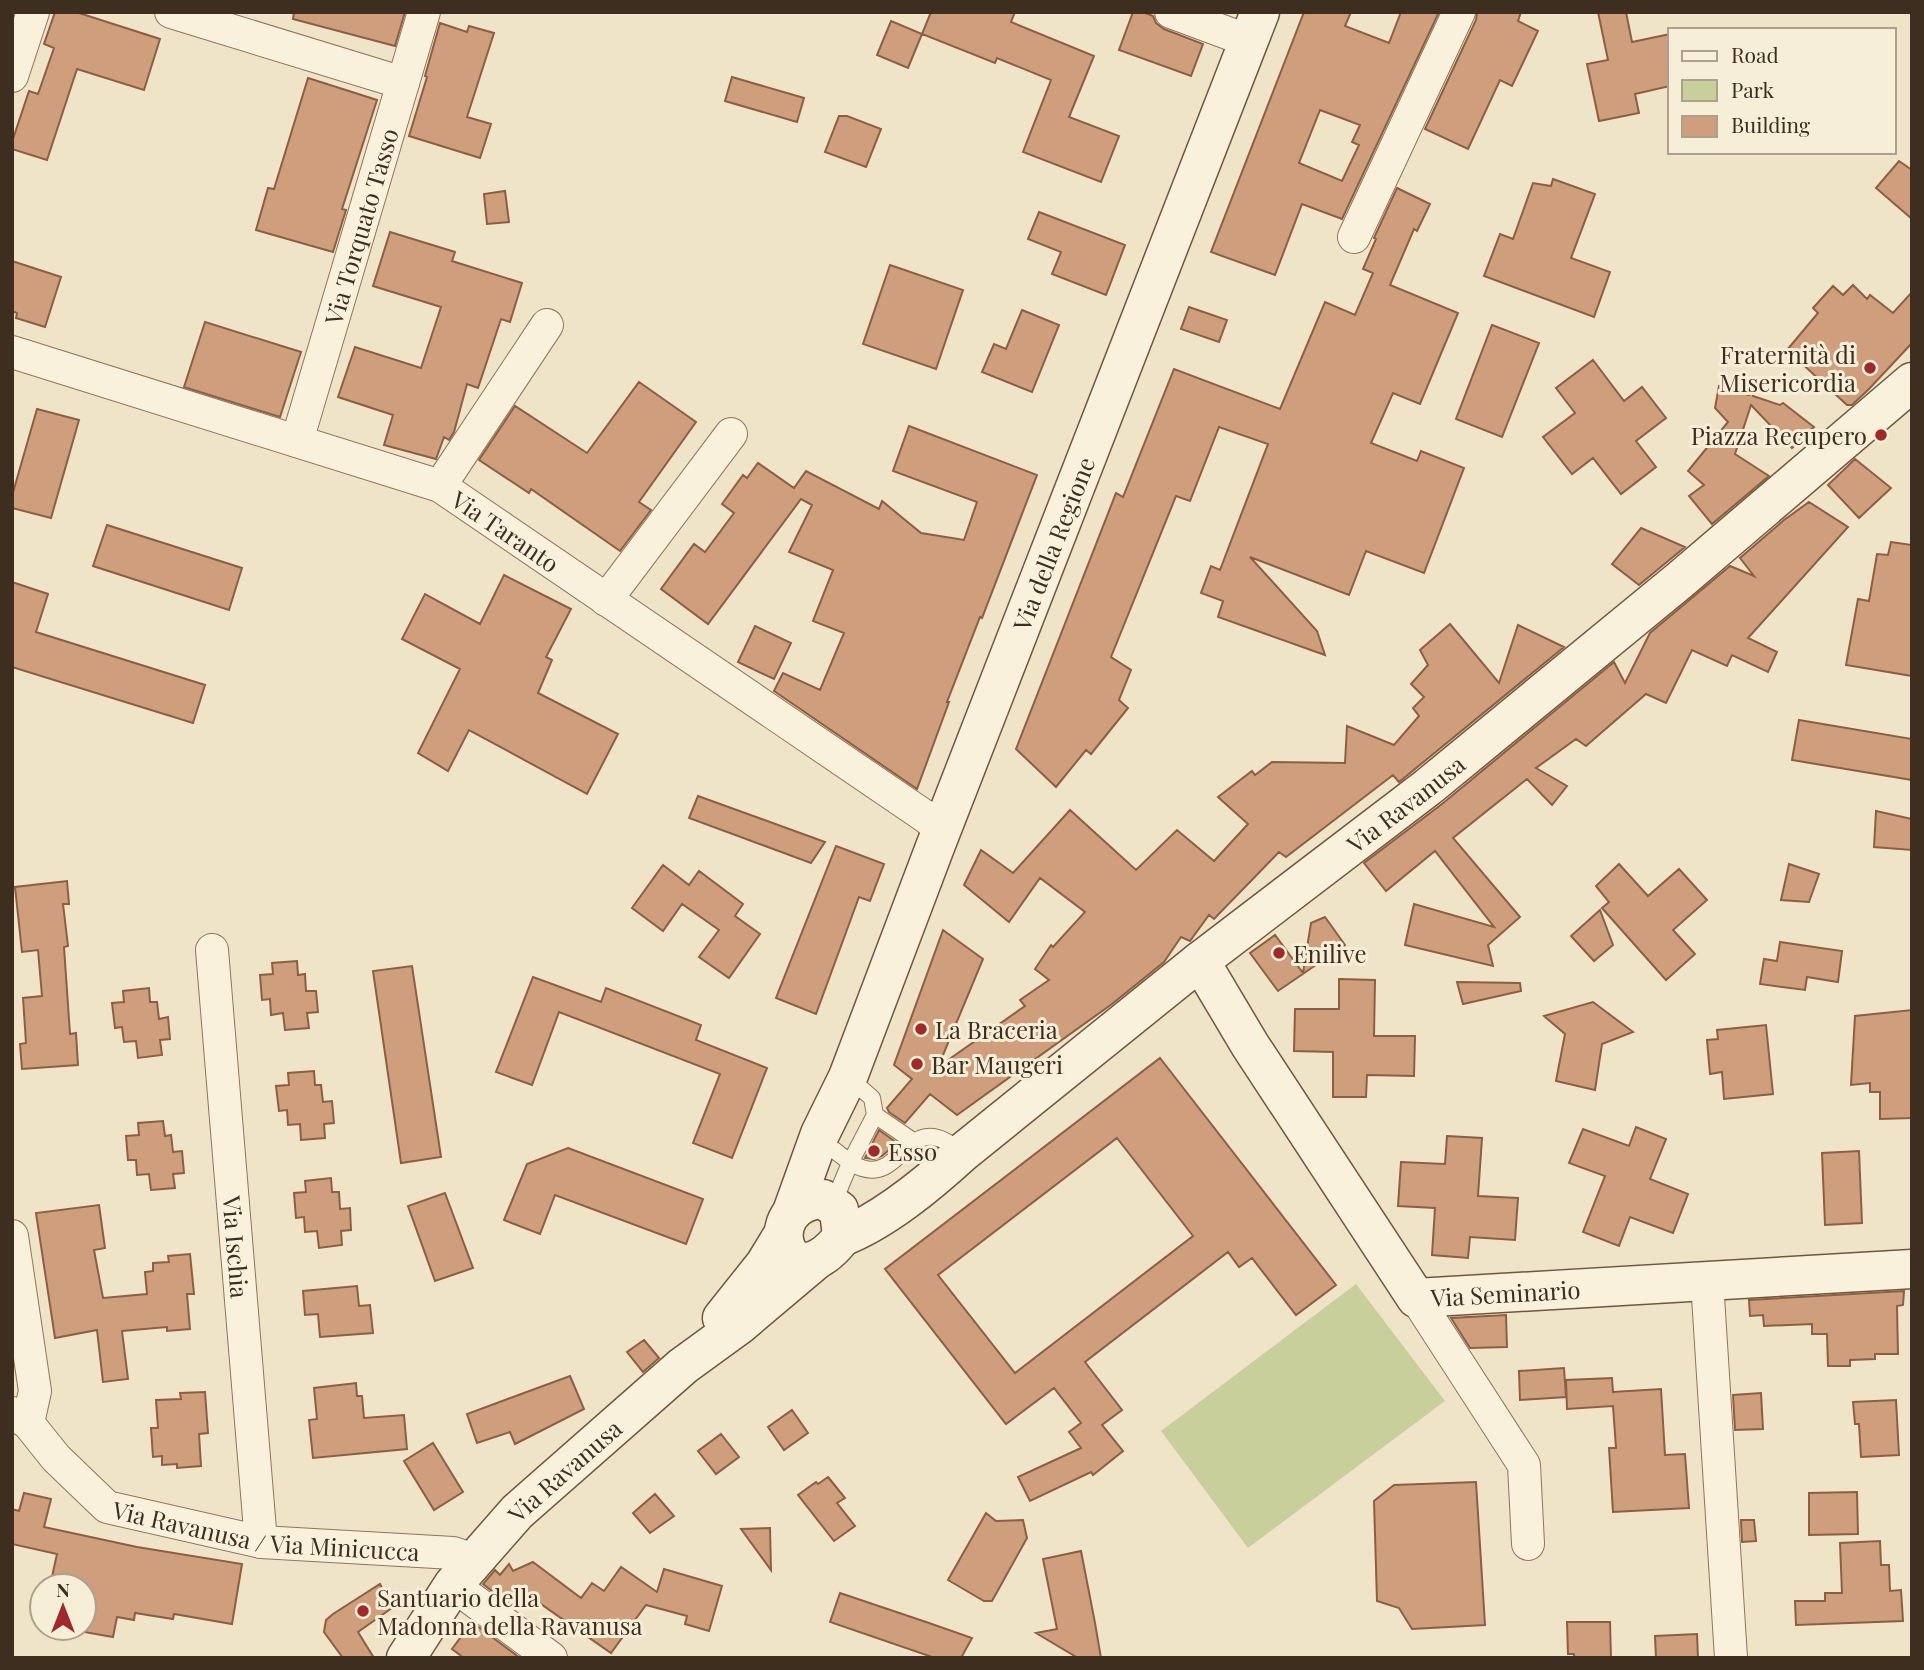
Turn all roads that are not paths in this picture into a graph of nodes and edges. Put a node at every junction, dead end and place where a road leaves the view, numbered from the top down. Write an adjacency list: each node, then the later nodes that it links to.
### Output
1 (33, 12): 7 (street)
2 (170, 12): 8 (street)
3 (424, 12): 8 (street, Via Torquato Tasso)
4 (1171, 12): 6 (street)
5 (1460, 12): 9 (street)
6 (1254, 27): 17 (street, Via della Regione)
7 (12, 76)
8 (403, 83): 14 (street, Via Torquato Tasso)
9 (1354, 237)
10 (547, 325): 15 (street)
11 (12, 352): 14 (street, Via Taranto)
12 (1912, 382): 19 (street, Via Ravanusa)
13 (731, 434): 16 (street)
14 (297, 441): 15 (street, Via Taranto)
15 (440, 486): 16 (street, Via Taranto)
16 (606, 600): 17 (street, Via Taranto)
17 (941, 830): 20 (street, Via della Regione)
18 (212, 950): 33 (street, Via Ischia)
19 (1200, 961): 24 (street, Via Ravanusa); 30 (street, Via Seminario)
20 (848, 1077): 21 (lane); 23 (street); 25 (street)
21 (875, 1115): 22 (lane); 23 (lane)
22 (913, 1141): 23 (lane); 24 (lane)
23 (842, 1156): 27 (street)
24 (949, 1165): 27 (street, Via Ravanusa)
25 (787, 1224): 27 (street); 27 (street); 31 (street)
26 (12, 1236): 32 (street)
27 (821, 1246): 31 (street)
28 (1912, 1269): 29 (street, Via Seminario)
29 (1707, 1281): 30 (street, Via Seminario); 38 (street)
30 (1416, 1297): 34 (street)
31 (683, 1366): 35 (street, Via Ravanusa)
32 (20, 1418): 33 (street, Via Ravanusa / Via Minicucca)
33 (261, 1542): 35 (street, Via Ravanusa / Via Minicucca)
34 (1528, 1545)
35 (464, 1573): 36 (street, Via Ravanusa); 37 (street)
36 (406, 1658)
37 (551, 1658)
38 (1731, 1658)

